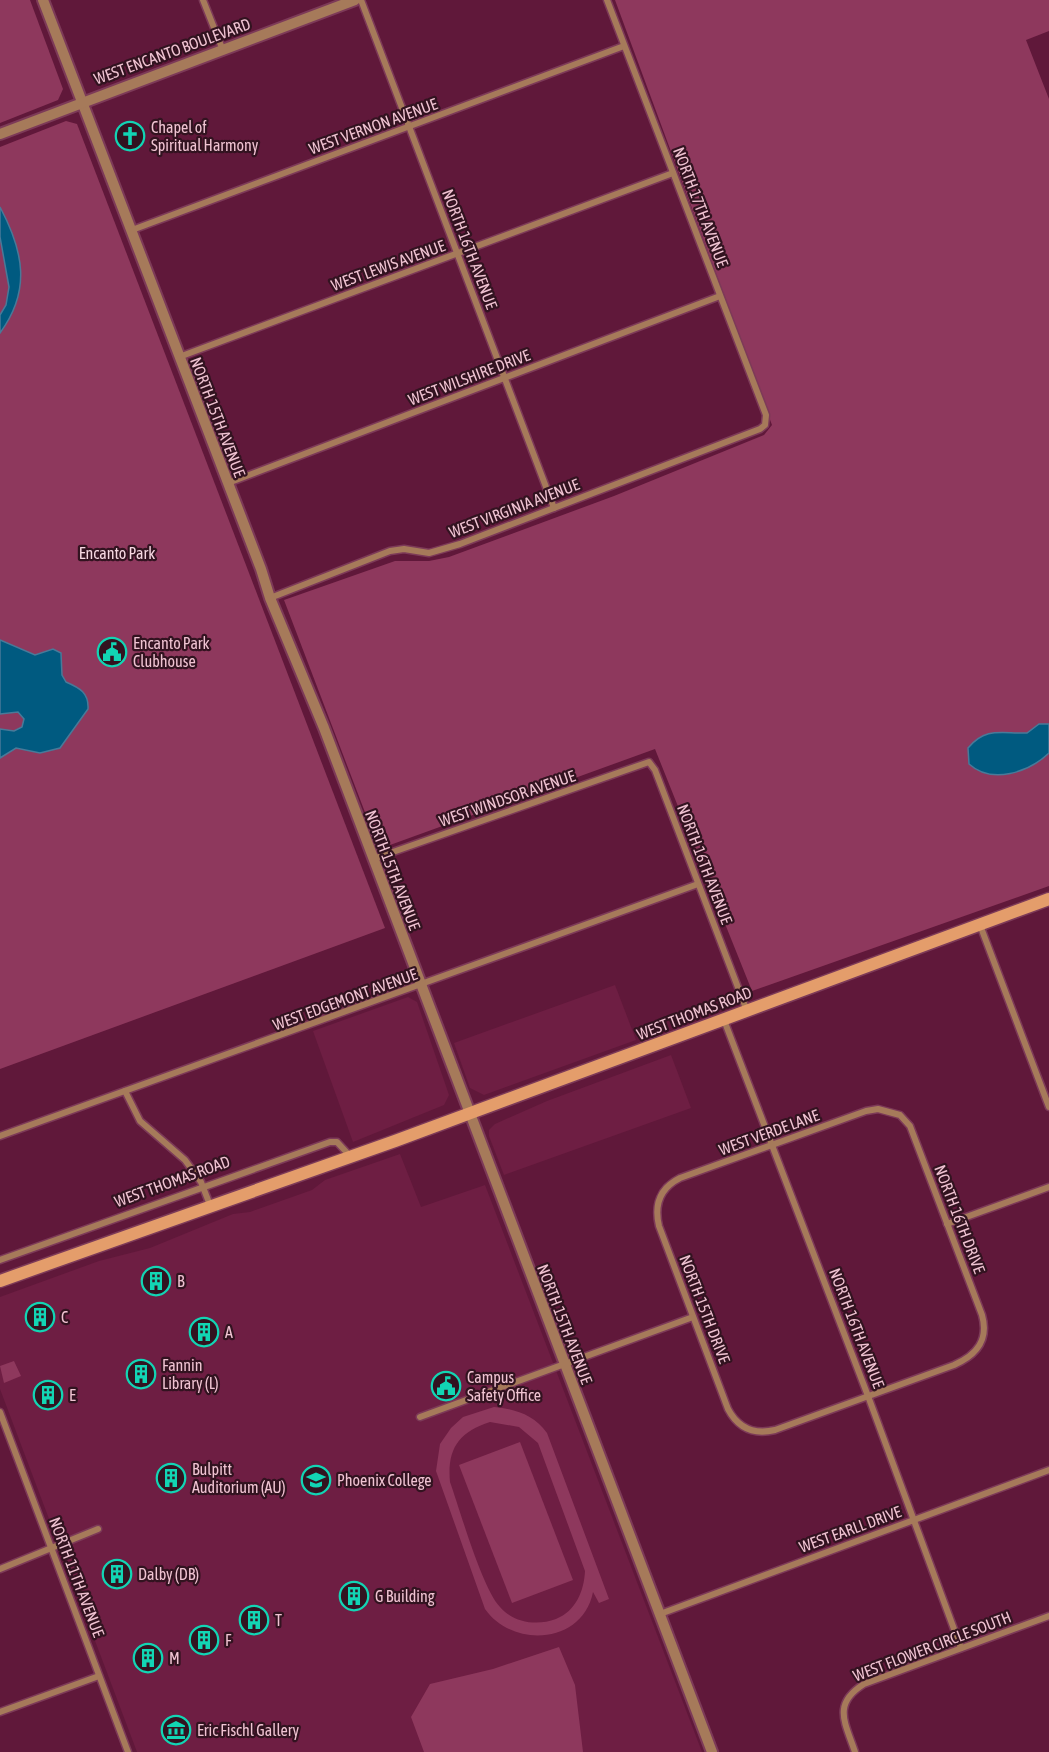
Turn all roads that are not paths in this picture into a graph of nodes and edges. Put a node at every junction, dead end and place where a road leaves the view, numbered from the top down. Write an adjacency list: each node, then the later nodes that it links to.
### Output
1 (43, 0): 8 (street, NORTH 15TH AVENUE)
2 (203, 0): 7 (street)
3 (355, 0): 7 (street, WEST ENCANTO BOULEVARD)
4 (361, 0): 9 (street, NORTH 16TH AVENUE)
5 (607, 0): 6 (street, NORTH 17TH AVENUE)
6 (624, 46): 9 (street, WEST VERNON AVENUE); 11 (street, NORTH 17TH AVENUE)
7 (222, 48): 8 (street, WEST ENCANTO BOULEVARD)
8 (82, 101): 10 (street, WEST ENCANTO BOULEVARD); 12 (street, NORTH 15TH AVENUE)
9 (409, 127): 12 (street, WEST VERNON AVENUE); 13 (street, NORTH 16TH AVENUE)
10 (0, 134)
11 (673, 173): 13 (street, WEST LEWIS AVENUE); 14 (street, NORTH 17TH AVENUE)
12 (132, 230): 15 (street, NORTH 15TH AVENUE)
13 (457, 254): 15 (street, WEST LEWIS AVENUE); 16 (street, NORTH 16TH AVENUE)
14 (720, 296): 16 (street, WEST WILSHIRE DRIVE); 17 (street, NORTH 17TH AVENUE)
15 (179, 357): 18 (street, NORTH 15TH AVENUE)
16 (505, 378): 18 (street, WEST WILSHIRE DRIVE); 19 (street, NORTH 16TH AVENUE)
17 (765, 425): 19 (street, WEST VIRGINIA AVENUE)
18 (228, 483): 20 (street, NORTH 15TH AVENUE)
19 (554, 508): 20 (street, WEST VIRGINIA AVENUE)
20 (270, 598): 22 (street, NORTH 15TH AVENUE)
21 (649, 762): 22 (street, WEST WINDSOR AVENUE); 23 (street, NORTH 16TH AVENUE)
22 (373, 859): 26 (street, NORTH 15TH AVENUE)
23 (698, 884): 26 (street, WEST EDGEMONT AVENUE); 27 (street, NORTH 16TH AVENUE)
24 (1049, 899): 25 (main road, WEST THOMAS ROAD)
25 (980, 924): 27 (main road, WEST THOMAS ROAD); 30 (street)
26 (421, 985): 29 (street, WEST EDGEMONT AVENUE); 32 (street, NORTH 15TH AVENUE)
27 (747, 1011): 28 (main road, WEST THOMAS ROAD)
28 (724, 1020): 32 (main road, WEST THOMAS ROAD); 34 (street, NORTH 16TH AVENUE)
29 (125, 1091): 33 (street, WEST EDGEMONT AVENUE); 37 (street)
30 (1049, 1107)
31 (890, 1110): 34 (street, WEST VERDE LANE); 40 (street, NORTH 16TH DRIVE)
32 (468, 1114): 35 (main road, WEST THOMAS ROAD); 44 (street, NORTH 15TH AVENUE)
33 (0, 1136)
34 (773, 1145): 38 (street, WEST VERDE LANE); 45 (street, NORTH 16TH AVENUE)
35 (350, 1156): 37 (street, WEST THOMAS ROAD); 39 (main road, WEST THOMAS ROAD)
36 (1049, 1187): 40 (street)
37 (203, 1188): 39 (street); 41 (street, WEST THOMAS ROAD)
38 (662, 1193): 43 (street, NORTH 15TH DRIVE)
39 (210, 1205): 42 (main road, WEST THOMAS ROAD)
40 (947, 1224): 45 (street, NORTH 16TH DRIVE)
41 (0, 1260)
42 (0, 1281)
43 (693, 1317): 44 (street); 45 (street, NORTH 15TH DRIVE)
44 (565, 1364): 47 (street); 54 (street, NORTH 15TH AVENUE)
45 (868, 1396): 50 (street, NORTH 16TH AVENUE)
46 (0, 1412): 48 (street, NORTH 11TH AVENUE)
47 (420, 1416)
48 (3, 1429): 52 (street, NORTH 11TH AVENUE)
49 (1049, 1470): 50 (street, WEST EARLL DRIVE)
50 (914, 1519): 54 (street, WEST EARLL DRIVE); 56 (street, NORTH 16TH AVENUE)
51 (98, 1528): 52 (street)
52 (52, 1549): 53 (street); 57 (street, NORTH 11TH AVENUE)
53 (0, 1569)
54 (660, 1614): 60 (street, NORTH 15TH AVENUE)
55 (1049, 1616): 56 (street, WEST FLOWER CIRCLE SOUTH)
56 (961, 1648): 61 (street, WEST FLOWER CIRCLE SOUTH)
57 (99, 1676): 58 (street); 59 (street, NORTH 11TH AVENUE)
58 (0, 1712)
59 (128, 1752)
60 (712, 1752)
61 (855, 1752)

